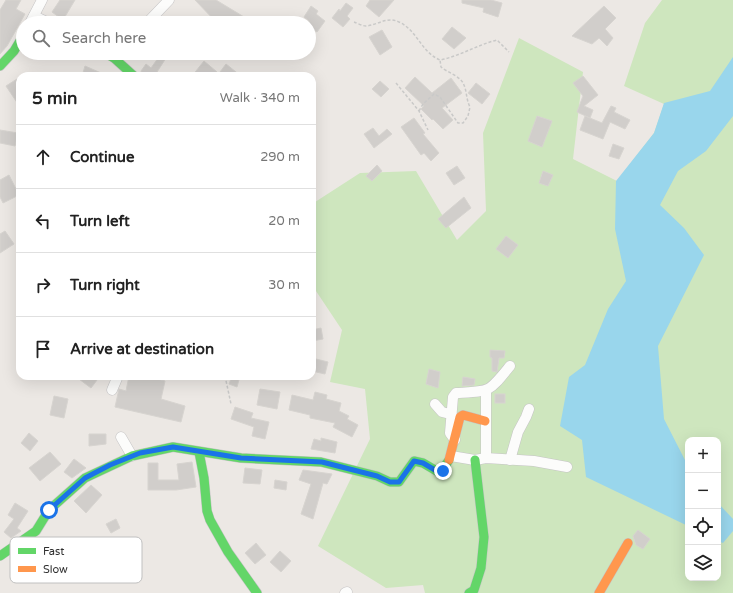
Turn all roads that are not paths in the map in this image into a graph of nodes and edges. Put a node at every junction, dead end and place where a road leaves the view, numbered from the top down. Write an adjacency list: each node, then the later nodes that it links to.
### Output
1 (42, 0): 3 (street)
2 (169, 0): 4 (street)
3 (34, 16)
4 (154, 16)
5 (16, 48): 7 (street)
6 (117, 60): 8 (street)
7 (0, 66)
8 (130, 72)
9 (510, 366): 12 (street)
10 (116, 380): 11 (street)
11 (112, 390)
12 (486, 392): 15 (street); 16 (street)
13 (435, 404): 15 (street)
14 (529, 409): 24 (street)
15 (450, 414): 18 (street)
16 (485, 421): 18 (street); 22 (street)
17 (121, 437): 20 (street)
18 (455, 440): 21 (street)
19 (199, 452): 20 (street); 21 (street); 31 (street)
20 (132, 456): 26 (street)
21 (451, 456): 23 (street)
22 (486, 458): 23 (street); 24 (street)
23 (475, 460): 30 (street)
24 (510, 460): 25 (street)
25 (567, 467)
26 (28, 537)
27 (628, 543): 32 (street)
28 (10, 549): 29 (street)
29 (0, 556)
30 (473, 592)
31 (257, 593)
32 (599, 593)

